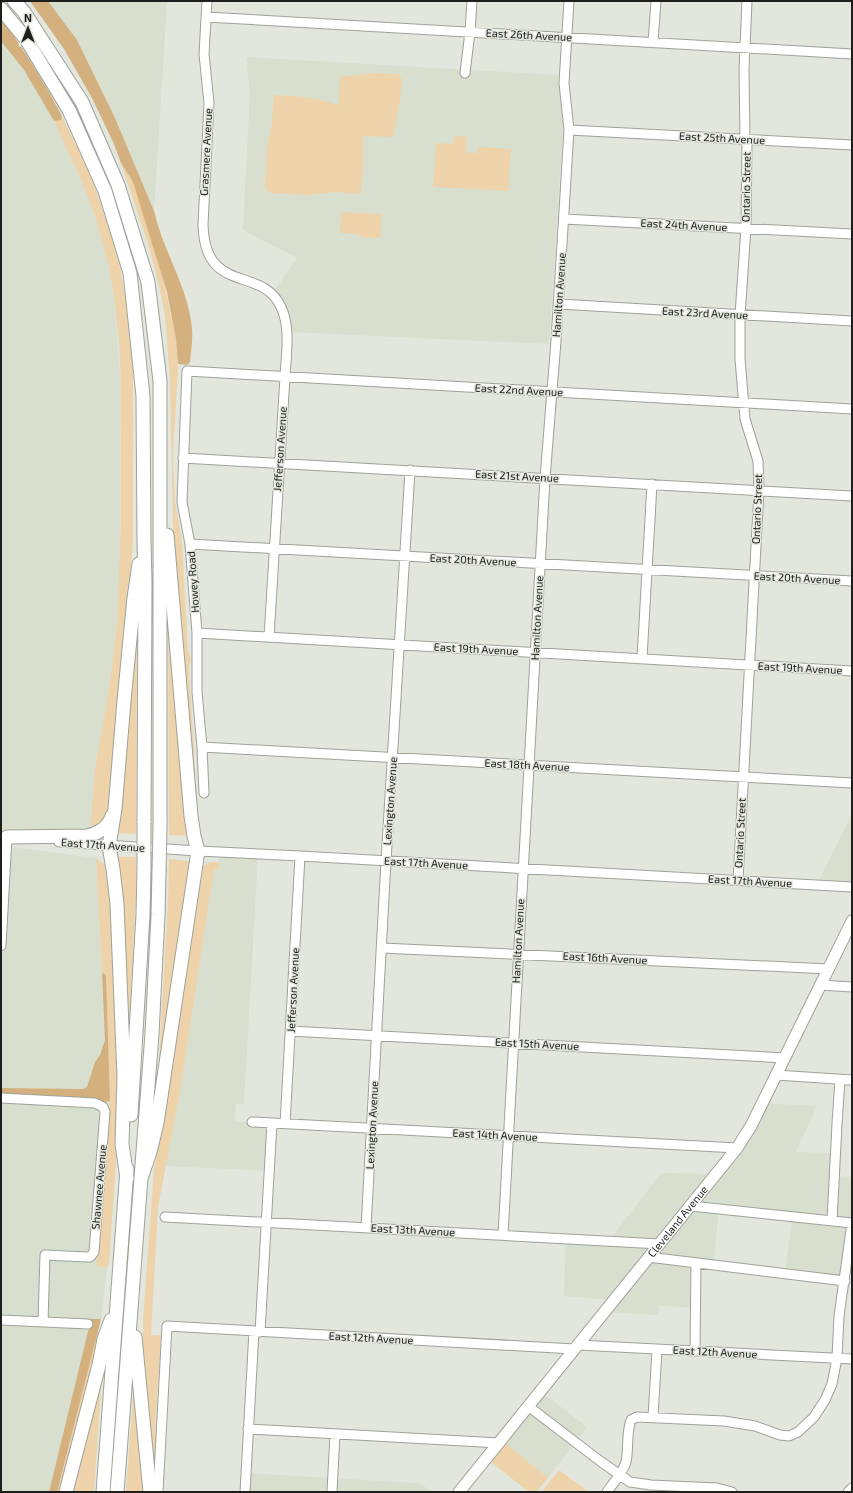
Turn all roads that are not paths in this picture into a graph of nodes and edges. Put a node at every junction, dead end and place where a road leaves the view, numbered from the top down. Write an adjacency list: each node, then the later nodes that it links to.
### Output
1 (14, 1): 33 (highway)
2 (207, 1): 8 (street, Grasmere Avenue)
3 (472, 1): 9 (street)
4 (569, 1): 10 (street, Hamilton Avenue)
5 (656, 1): 11 (street)
6 (747, 1): 12 (street, Ontario Street)
7 (1, 9): 38 (highway)
8 (206, 17): 9 (street, East 26th Avenue); 21 (street, Grasmere Avenue)
9 (470, 32): 10 (street, East 26th Avenue); 14 (street)
10 (567, 37): 11 (street, East 26th Avenue); 15 (street, Hamilton Avenue)
11 (653, 42): 12 (street, East 26th Avenue)
12 (744, 48): 13 (street, East 26th Avenue); 16 (street, Ontario Street)
13 (852, 54)
14 (465, 73)
15 (569, 130): 16 (street, East 25th Avenue); 18 (street, Hamilton Avenue)
16 (746, 140): 17 (street, East 25th Avenue); 19 (street, Ontario Street)
17 (852, 145)
18 (564, 219): 19 (street, East 24th Avenue); 22 (street, Hamilton Avenue)
19 (746, 228): 20 (street, East 24th Avenue); 23 (street, Ontario Street)
20 (852, 234)
21 (246, 280): 26 (street, Jefferson Avenue)
22 (559, 304): 23 (street, East 23rd Avenue); 27 (street, Hamilton Avenue)
23 (740, 315): 24 (street, East 23rd Avenue); 28 (street, Ontario Street)
24 (852, 321)
25 (187, 371): 26 (street, East 22nd Avenue); 30 (street, Howey Road)
26 (285, 377): 27 (street, East 22nd Avenue); 31 (street, Jefferson Avenue)
27 (553, 392): 28 (street, East 22nd Avenue); 34 (street, Hamilton Avenue)
28 (743, 403): 29 (street, East 22nd Avenue); 36 (street, Ontario Street)
29 (852, 409)
30 (183, 458): 31 (street, East 21st Avenue); 39 (street, Howey Road)
31 (279, 463): 32 (street, East 21st Avenue); 40 (street, Jefferson Avenue)
32 (410, 470): 34 (street, East 21st Avenue); 41 (street, Lexington Avenue)
33 (160, 474): 62 (highway); 90 (highway, bridge)
34 (545, 478): 35 (street, East 21st Avenue); 42 (street, Hamilton Avenue)
35 (652, 484): 36 (street, East 21st Avenue); 43 (street)
36 (759, 490): 37 (street, East 21st Avenue); 44 (street, Ontario Street)
37 (852, 496)
38 (144, 541): 59 (highway); 89 (highway, bridge)
39 (190, 544): 40 (street, East 20th Avenue); 46 (street, Howey Road)
40 (274, 548): 41 (street, East 20th Avenue); 47 (street, Jefferson Avenue)
41 (404, 556): 42 (street, East 20th Avenue); 48 (street, Lexington Avenue)
42 (540, 564): 43 (street, East 20th Avenue); 49 (street, Hamilton Avenue)
43 (647, 569): 44 (street, East 20th Avenue); 50 (street)
44 (754, 576): 45 (street, East 20th Avenue); 51 (street, Ontario Street)
45 (852, 581)
46 (197, 633): 47 (street, East 19th Avenue); 53 (street, Howey Road)
47 (269, 637): 48 (street, East 19th Avenue)
48 (400, 644): 49 (street, East 19th Avenue); 54 (street, Lexington Avenue)
49 (535, 652): 50 (street, East 19th Avenue); 55 (street, Hamilton Avenue)
50 (642, 658): 51 (street, East 19th Avenue)
51 (748, 665): 52 (street, East 19th Avenue); 56 (street, Ontario Street)
52 (852, 671)
53 (202, 747): 54 (street, East 18th Avenue); 58 (street, Howey Road)
54 (393, 758): 55 (street, East 18th Avenue); 64 (street, Lexington Avenue)
55 (529, 765): 56 (street, East 18th Avenue); 65 (street, Hamilton Avenue)
56 (742, 778): 57 (street, East 18th Avenue); 66 (street, Ontario Street)
57 (852, 784)
58 (204, 793)
59 (115, 809): 60 (highway); 61 (highway)
60 (4, 837): 61 (street, East 17th Avenue); 69 (street)
61 (110, 846): 62 (street, East 17th Avenue); 89 (highway)
62 (198, 851): 63 (street, East 17th Avenue); 90 (highway)
63 (300, 856): 64 (street, East 17th Avenue); 75 (street, Jefferson Avenue)
64 (386, 861): 65 (street, East 17th Avenue); 70 (street, Lexington Avenue)
65 (522, 868): 66 (street, East 17th Avenue); 71 (street, Hamilton Avenue)
66 (738, 880): 67 (street, East 17th Avenue)
67 (852, 888)
68 (852, 922): 72 (main road, Cleveland Avenue)
69 (1, 946)
70 (382, 948): 71 (street, East 16th Avenue); 76 (street, Lexington Avenue)
71 (518, 954): 72 (street, East 16th Avenue); 77 (street, Hamilton Avenue)
72 (829, 969): 73 (main road, Cleveland Avenue)
73 (820, 985): 74 (street); 78 (main road, Cleveland Avenue)
74 (852, 987)
75 (290, 1031): 76 (street, East 15th Avenue); 85 (street, Jefferson Avenue)
76 (377, 1036): 77 (street, East 15th Avenue); 86 (street, Lexington Avenue)
77 (514, 1043): 78 (street, East 15th Avenue); 87 (street, Hamilton Avenue)
78 (784, 1058): 79 (main road, Cleveland Avenue)
79 (776, 1075): 80 (street); 88 (main road, Cleveland Avenue)
80 (840, 1079): 81 (street); 93 (street)
81 (852, 1080)
82 (1, 1098): 105 (street, Shawnee Avenue)
83 (252, 1122): 84 (street, East 14th Avenue)
84 (272, 1123): 85 (street, East 14th Avenue); 94 (street)
85 (285, 1124): 86 (street, East 14th Avenue)
86 (372, 1128): 87 (street, East 14th Avenue); 96 (street, Lexington Avenue)
87 (508, 1136): 88 (street, East 14th Avenue); 97 (street, Hamilton Avenue)
88 (737, 1148): 91 (main road, Cleveland Avenue)
89 (127, 1178): 102 (highway)
90 (141, 1178): 103 (highway)
91 (691, 1206): 93 (street); 98 (main road, Cleveland Avenue)
92 (165, 1217): 94 (street, East 13th Avenue)
93 (832, 1221): 95 (street)
94 (266, 1222): 96 (street, East 13th Avenue); 107 (street)
95 (852, 1223): 101 (street)
96 (366, 1228): 97 (street, East 13th Avenue)
97 (503, 1235): 98 (street, East 13th Avenue)
98 (660, 1244): 99 (main road, Cleveland Avenue)
99 (648, 1258): 100 (street); 108 (main road, Cleveland Avenue)
100 (696, 1263): 101 (street); 110 (street)
101 (845, 1281): 111 (street)
102 (117, 1305): 120 (highway); 121 (highway)
103 (131, 1307): 122 (highway); 123 (highway)
104 (1, 1320): 105 (street)
105 (43, 1322): 106 (street)
106 (88, 1324)
107 (257, 1331): 108 (street, East 12th Avenue); 115 (street); 124 (street, East 12th Avenue)
108 (576, 1347): 109 (street, East 12th Avenue); 113 (main road, Cleveland Avenue)
109 (657, 1350): 110 (street, East 12th Avenue); 114 (street)
110 (695, 1351): 111 (street, East 12th Avenue)
111 (836, 1358): 112 (street, East 12th Avenue); 114 (street)
112 (852, 1359)
113 (528, 1406): 117 (main road, Cleveland Avenue); 118 (street)
114 (653, 1417): 118 (street)
115 (248, 1429): 116 (street); 125 (street)
116 (335, 1434): 117 (street); 126 (street)
117 (499, 1443): 127 (main road, Cleveland Avenue)
118 (619, 1475): 128 (street); 129 (street)
119 (852, 1488): 130 (street)
120 (66, 1492)
121 (103, 1492)
122 (117, 1492)
123 (150, 1492)
124 (158, 1492)
125 (245, 1492)
126 (332, 1492)
127 (459, 1492)
128 (607, 1492)
129 (732, 1492)
130 (848, 1492)

